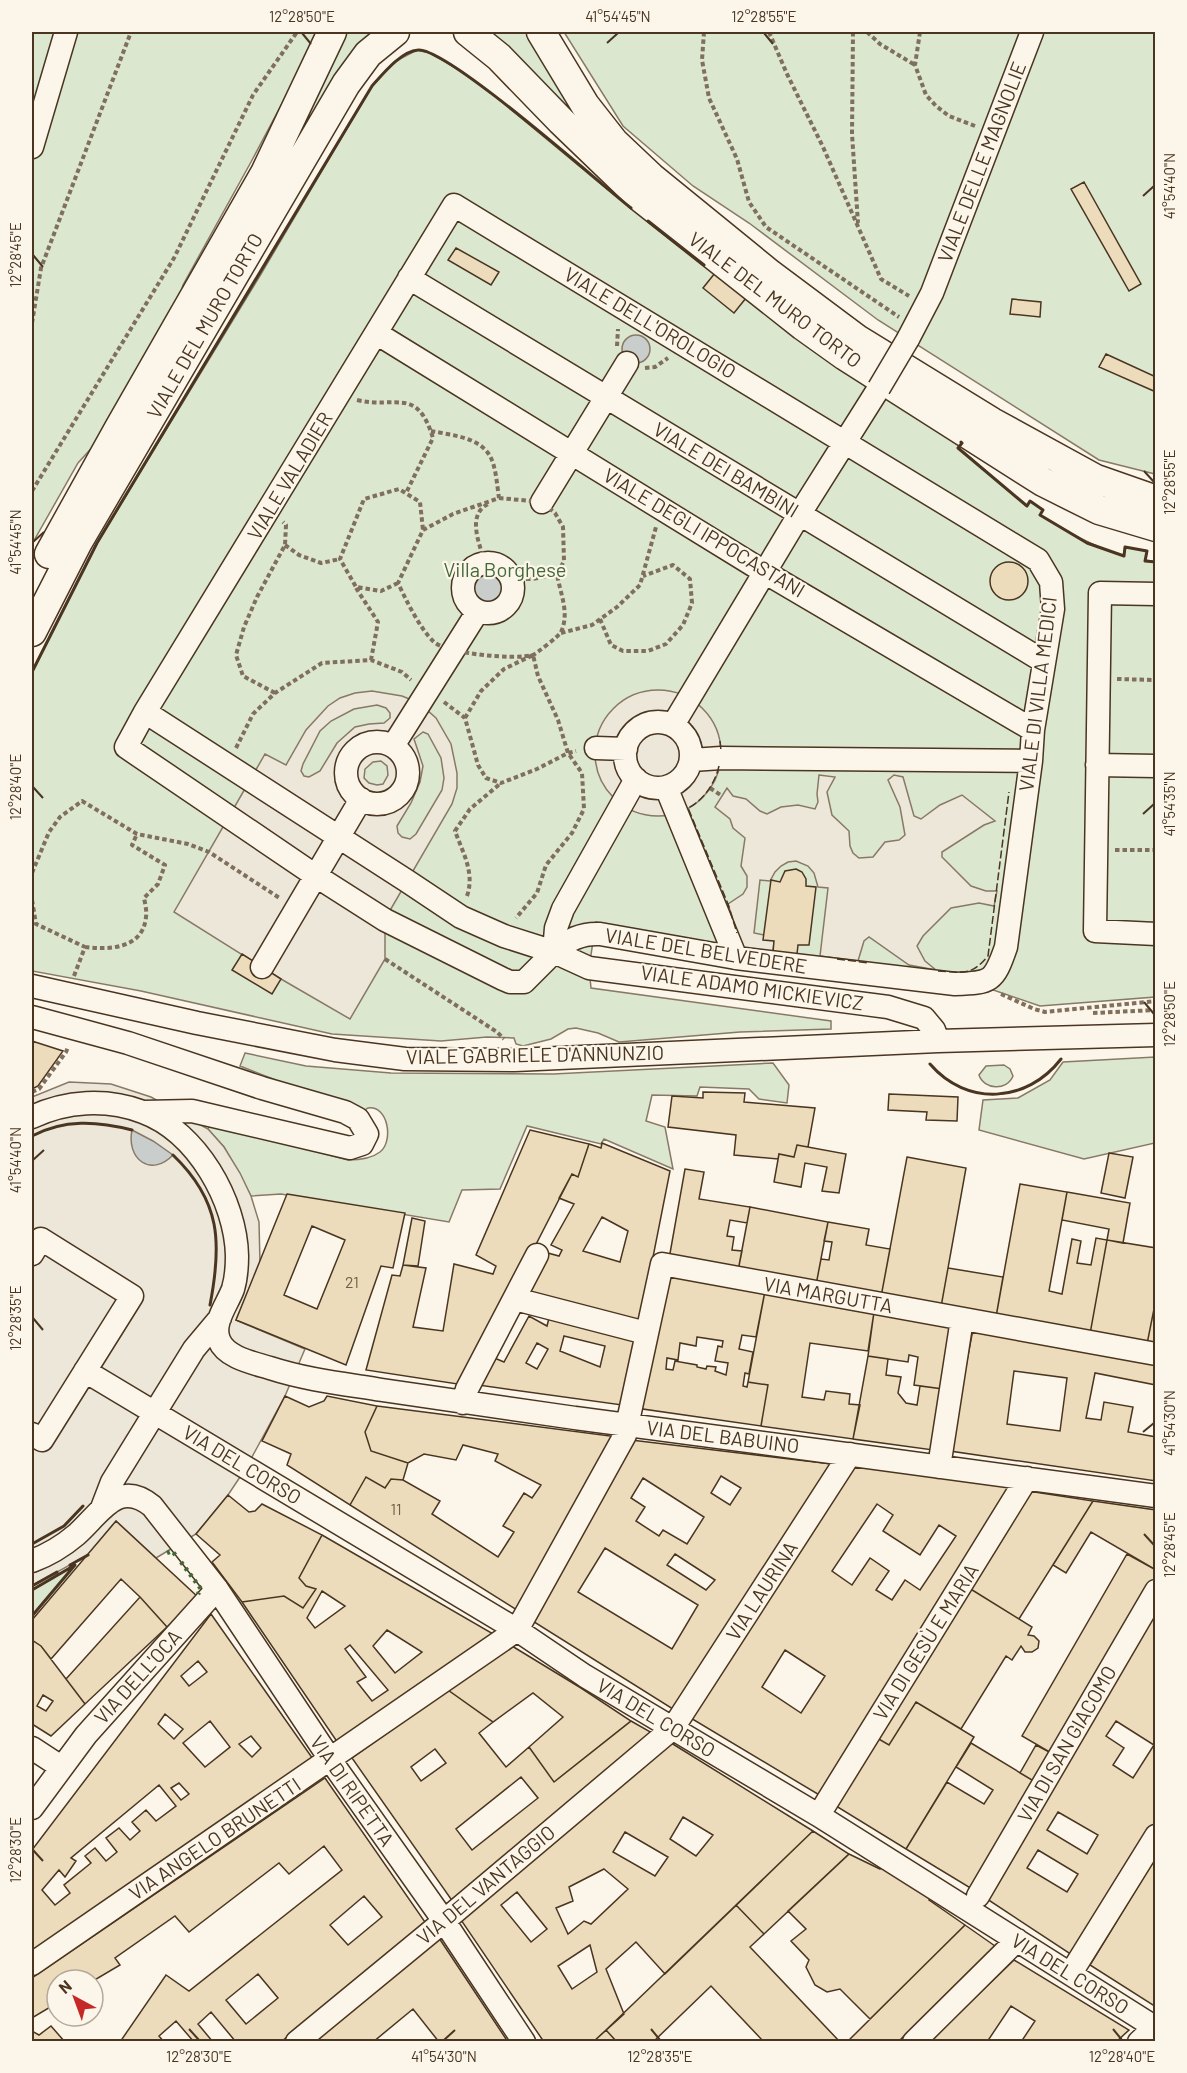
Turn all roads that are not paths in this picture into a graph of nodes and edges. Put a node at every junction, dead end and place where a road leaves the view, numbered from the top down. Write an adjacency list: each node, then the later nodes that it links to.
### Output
1 (66, 32): 7 (street)
2 (332, 32): 20 (main road, VIALE DEL MURO TORTO)
3 (395, 32): 23 (main road, VIALE DEL MURO TORTO)
4 (468, 32): 18 (main road, VIALE DEL MURO TORTO)
5 (541, 32): 15 (main road, VIALE DEL MURO TORTO)
6 (1032, 32): 13 (street, VIALE DELLE MAGNOLIE, bridge)
7 (32, 147)
8 (454, 205): 9 (street, VIALE VALADIER); 13 (street, VIALE DELL'OROLOGIO)
9 (409, 278): 10 (street, VIALE VALADIER); 12 (street, VIALE DEI BAMBINI)
10 (376, 333): 14 (street, VIALE DEGLI IPPOCASTANI); 25 (street, VIALE VALADIER)
11 (627, 363): 12 (street)
12 (606, 397): 14 (street); 17 (street, VIALE DEI BAMBINI)
13 (846, 442): 17 (street, VIALE DELLE MAGNOLIE); 24 (street, VIALE DI VILLA MEDICI)
14 (572, 453): 16 (street); 19 (street, VIALE DEGLI IPPOCASTANI)
15 (1155, 500)
16 (542, 502)
17 (799, 515): 19 (street, VIALE DELLE MAGNOLIE); 24 (street, VIALE DEI BAMBINI)
18 (1155, 527)
19 (766, 573): 26 (street, VIALE DELLE MAGNOLIE); 27 (street, VIALE DEGLI IPPOCASTANI)
20 (32, 588)
21 (1155, 594): 34 (street)
22 (478, 611): 22 (street); 28 (street)
23 (32, 632)
24 (1043, 661): 27 (street, VIALE DI VILLA MEDICI)
25 (145, 712): 29 (street, VIALE VALADIER); 39 (street)
26 (674, 725): 31 (street); 32 (street)
27 (1033, 730): 33 (street, VIALE DI VILLA MEDICI)
28 (393, 746): 38 (street); 38 (street)
29 (126, 747): 40 (street, VIALE DEL BELVEDERE)
30 (596, 748): 31 (street)
31 (626, 749): 36 (street)
32 (692, 760): 33 (street); 37 (street)
33 (1031, 761): 45 (street, VIALE DI VILLA MEDICI)
34 (1097, 765): 35 (street); 41 (street)
35 (1155, 766)
36 (636, 779): 37 (street); 42 (street)
37 (666, 787): 43 (street)
38 (361, 800): 39 (street)
39 (339, 837): 40 (street); 42 (street)
40 (316, 876): 42 (street, VIALE DEL BELVEDERE); 44 (street)
41 (1155, 933)
42 (554, 952): 43 (street, VIALE DEL BELVEDERE); 49 (street, VIALE ADAMO MICKIEVICZ)
43 (736, 958): 45 (street, VIALE DEL BELVEDERE)
44 (262, 967)
45 (987, 981)
46 (32, 986): 49 (street, VIALE GABRIELE D'ANNUNZIO)
47 (32, 1017): 50 (street)
48 (1155, 1035): 49 (street, VIALE GABRIELE D'ANNUNZIO)
49 (938, 1041)
50 (144, 1112): 51 (street); 55 (street)
51 (32, 1117)
52 (32, 1254): 59 (street)
53 (537, 1255): 54 (street)
54 (515, 1299): 57 (street); 60 (street)
55 (220, 1318): 60 (street, VIA DEL BABUINO); 61 (street)
56 (962, 1319): 57 (street, VIA MARGUTTA); 58 (street, VIA MARGUTTA); 65 (street)
57 (646, 1333): 62 (street, VIA MARGUTTA)
58 (1155, 1354)
59 (85, 1371): 61 (street, VIA DEL CORSO); 63 (street)
60 (463, 1403): 62 (street, VIA DEL BABUINO)
61 (155, 1413): 68 (street); 72 (street, VIA DEL CORSO)
62 (627, 1425): 64 (street, VIA DEL BABUINO); 72 (street, VIA MARGUTTA)
63 (32, 1434)
64 (850, 1454): 65 (street, VIA DEL BABUINO); 73 (street, VIA LAURINA)
65 (939, 1467): 66 (street, VIA DEL BABUINO)
66 (1027, 1478): 67 (street, VIA DEL BABUINO); 77 (street, VIA DI GESÙ E MARIA)
67 (1155, 1496)
68 (102, 1508): 69 (street); 70 (street, VIA DI RIPETTA)
69 (32, 1561)
70 (217, 1589): 75 (street, VIA DI RIPETTA); 76 (street, VIA DELL'OCA)
71 (1155, 1591): 80 (street, VIA DI SAN GIACOMO)
72 (517, 1630): 73 (street, VIA DEL CORSO); 75 (street, VIA ANGELO BRUNETTI)
73 (673, 1728): 81 (street, VIA DEL VANTAGGIO); 82 (street, VIA DEL CORSO)
74 (32, 1748): 76 (street)
75 (330, 1760): 81 (street, VIA DI RIPETTA); 83 (street, VIA ANGELO BRUNETTI)
76 (61, 1767): 78 (street, VIA DELL'OCA)
77 (825, 1806)
78 (32, 1808)
79 (1155, 1836): 84 (street)
80 (978, 1896)
81 (444, 1921): 86 (street, VIA DEL VANTAGGIO); 87 (street, VIA DI RIPETTA)
82 (1017, 1940): 85 (street, VIA DEL CORSO); 88 (street)
83 (32, 1964)
84 (1076, 1965)
85 (1155, 2027): 89 (street)
86 (297, 2042)
87 (524, 2042)
88 (914, 2042)
89 (1139, 2042)

